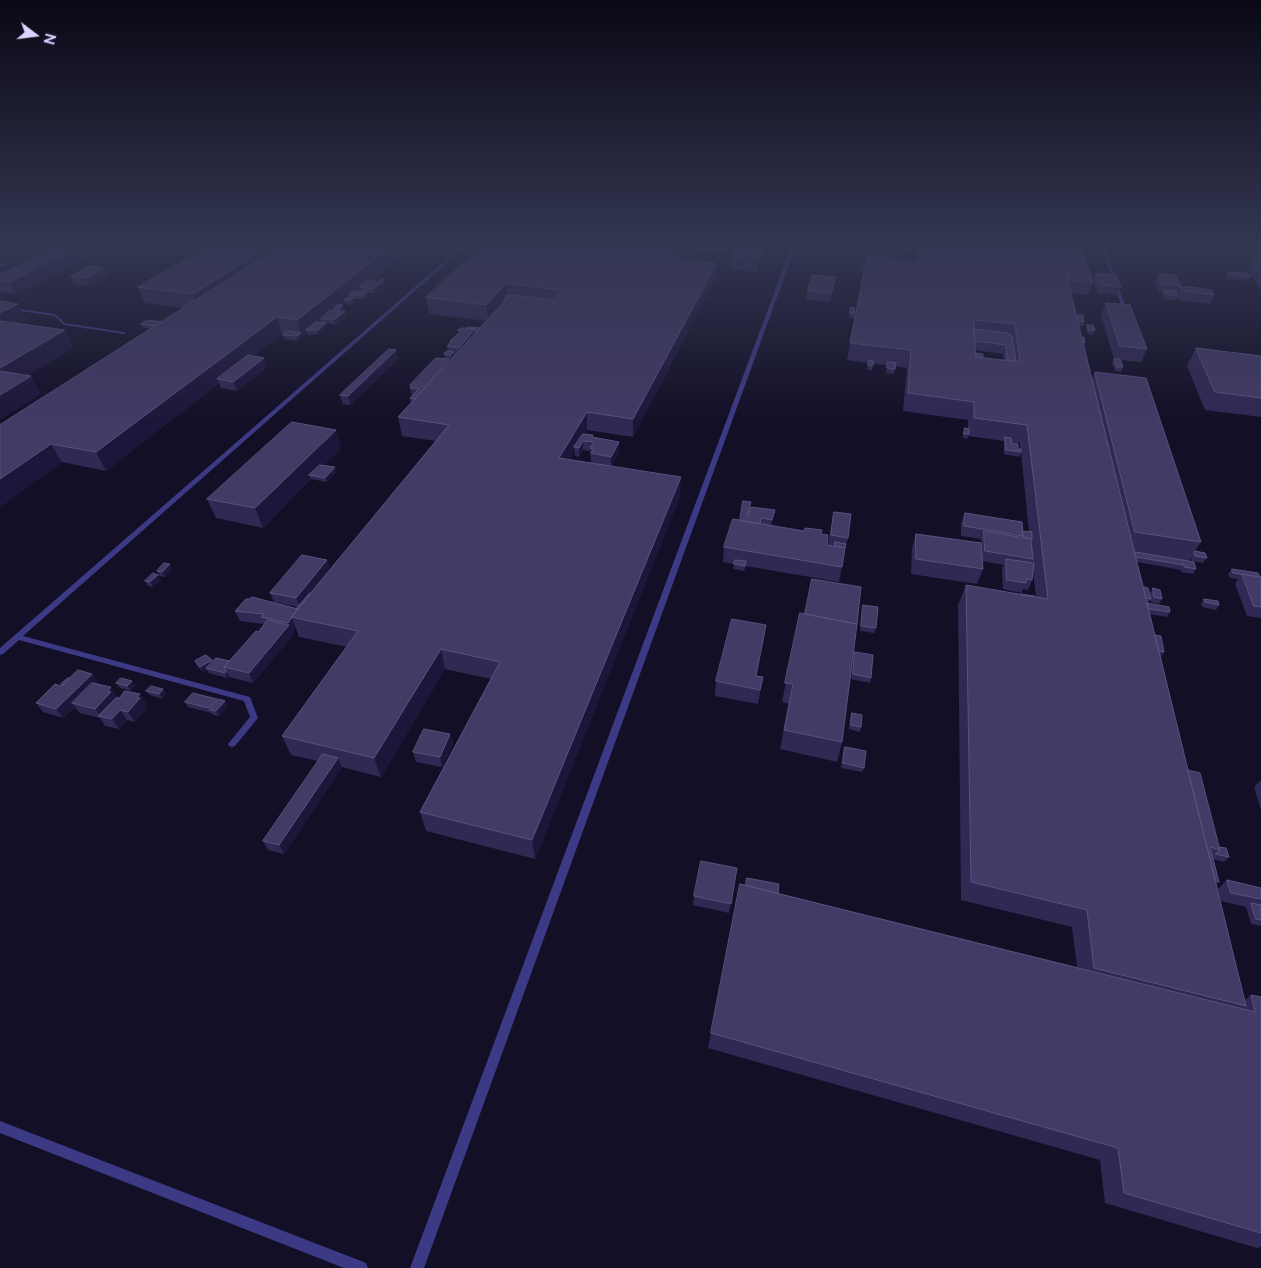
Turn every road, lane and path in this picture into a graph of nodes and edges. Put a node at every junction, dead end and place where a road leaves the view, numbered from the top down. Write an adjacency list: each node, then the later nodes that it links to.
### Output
1 (398, 304): 7 (lane)
2 (772, 304): 12 (lane)
3 (1122, 304): 5 (lane)
4 (0, 307): 6 (lane)
5 (1129, 324)
6 (124, 333)
7 (18, 637): 8 (lane); 9 (lane)
8 (0, 652)
9 (232, 744)
10 (0, 1127): 11 (lane)
11 (361, 1268)
12 (417, 1268)

